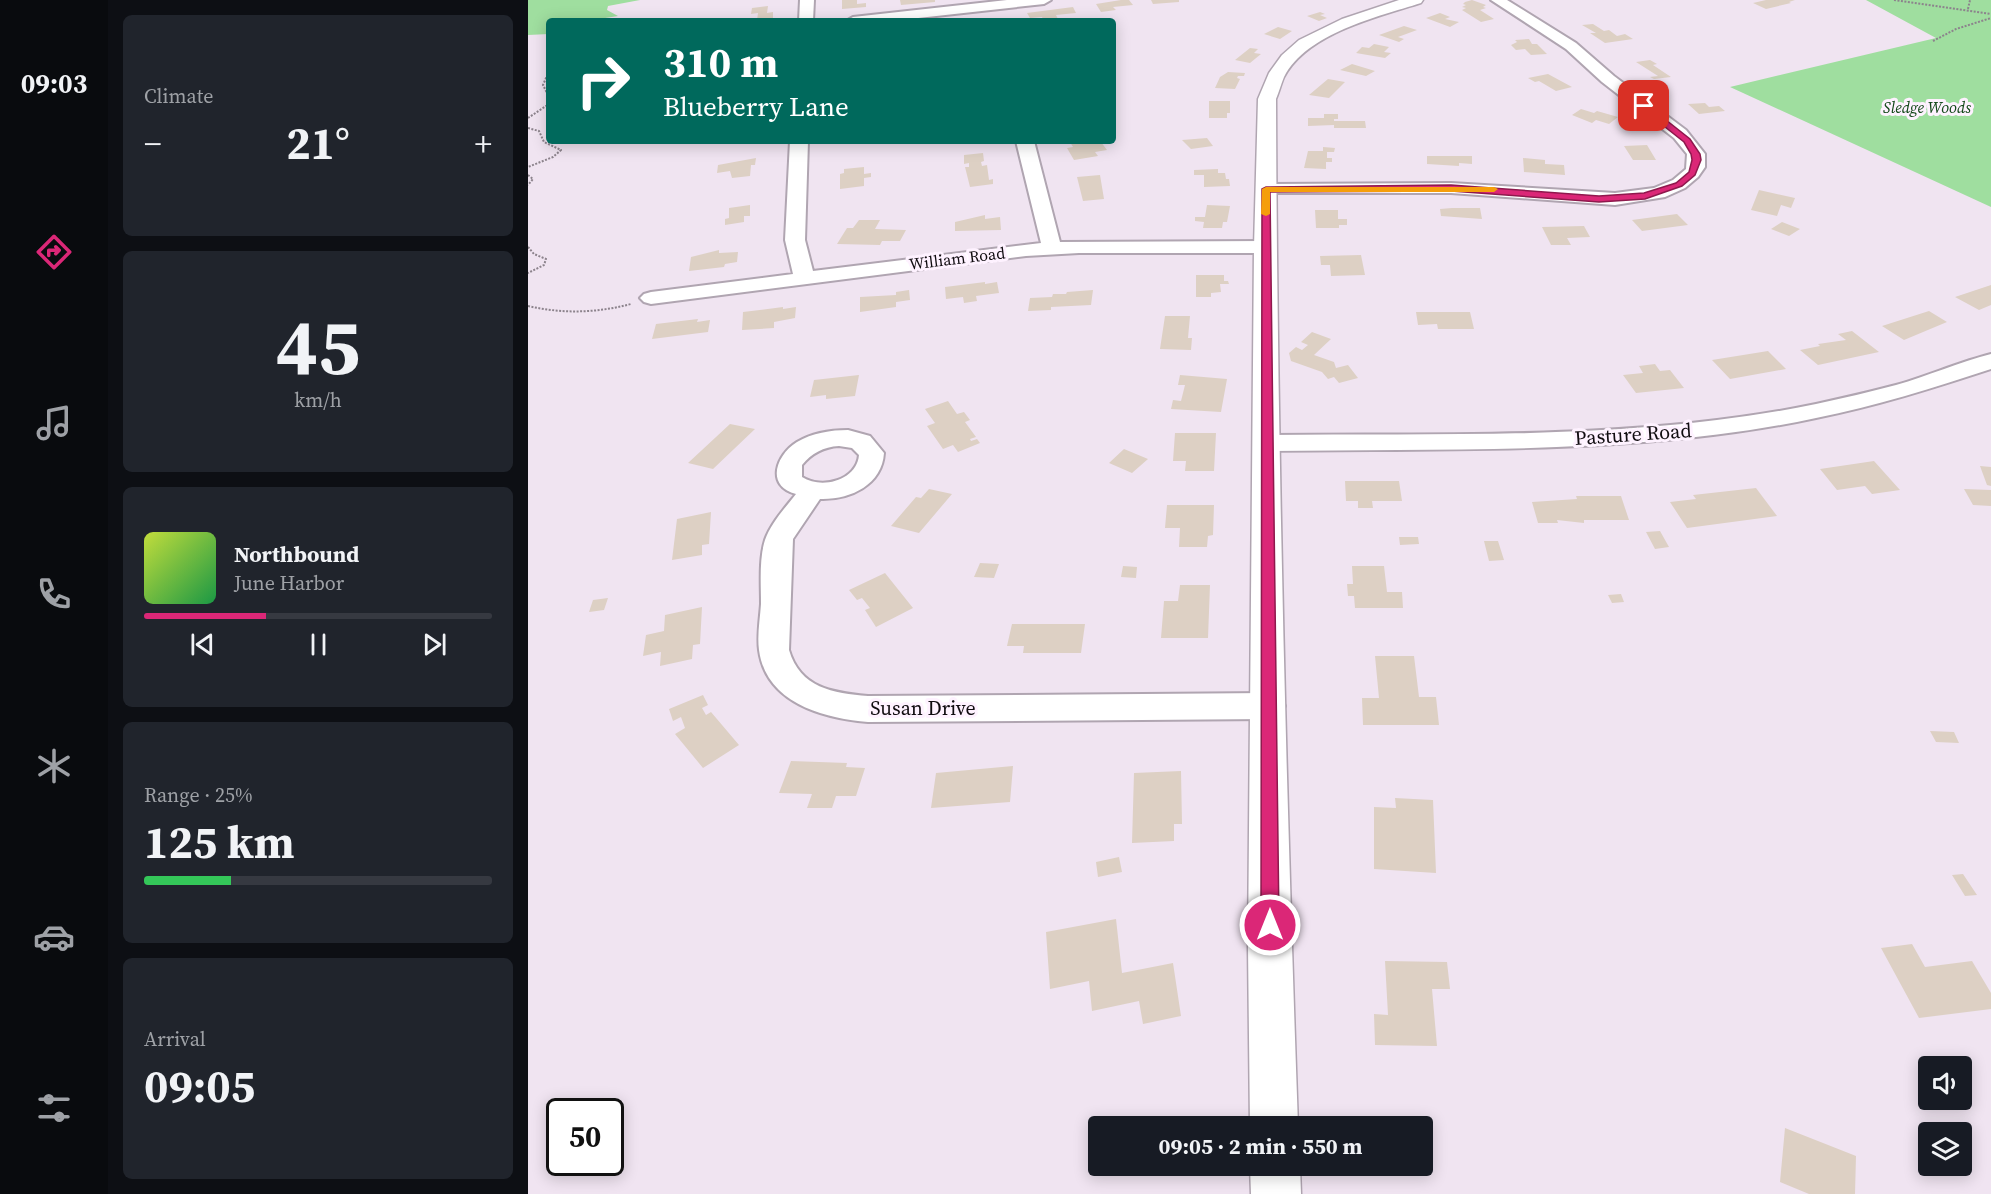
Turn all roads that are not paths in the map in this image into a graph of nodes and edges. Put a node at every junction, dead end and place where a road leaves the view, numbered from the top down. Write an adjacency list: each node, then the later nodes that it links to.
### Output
1 (807, 0): 6 (street)
2 (1044, 0): 5 (street)
3 (1414, 0): 10 (main road)
4 (1498, 0): 10 (street)
5 (991, 14): 7 (street)
6 (806, 18)
7 (912, 18)
8 (799, 144): 13 (street)
9 (1026, 144): 12 (street)
10 (1266, 189): 11 (main road)
11 (1265, 247): 12 (street, William Road); 16 (main road)
12 (1052, 248): 13 (street, William Road)
13 (804, 277): 14 (street, William Road)
14 (651, 298)
15 (1991, 361): 16 (street, Pasture Road)
16 (1267, 443): 18 (main road)
17 (812, 491): 18 (street, Susan Drive)
18 (1269, 706): 19 (main road)
19 (1274, 1116)
20 (1275, 1176): 21 (main road)
21 (1276, 1194)

